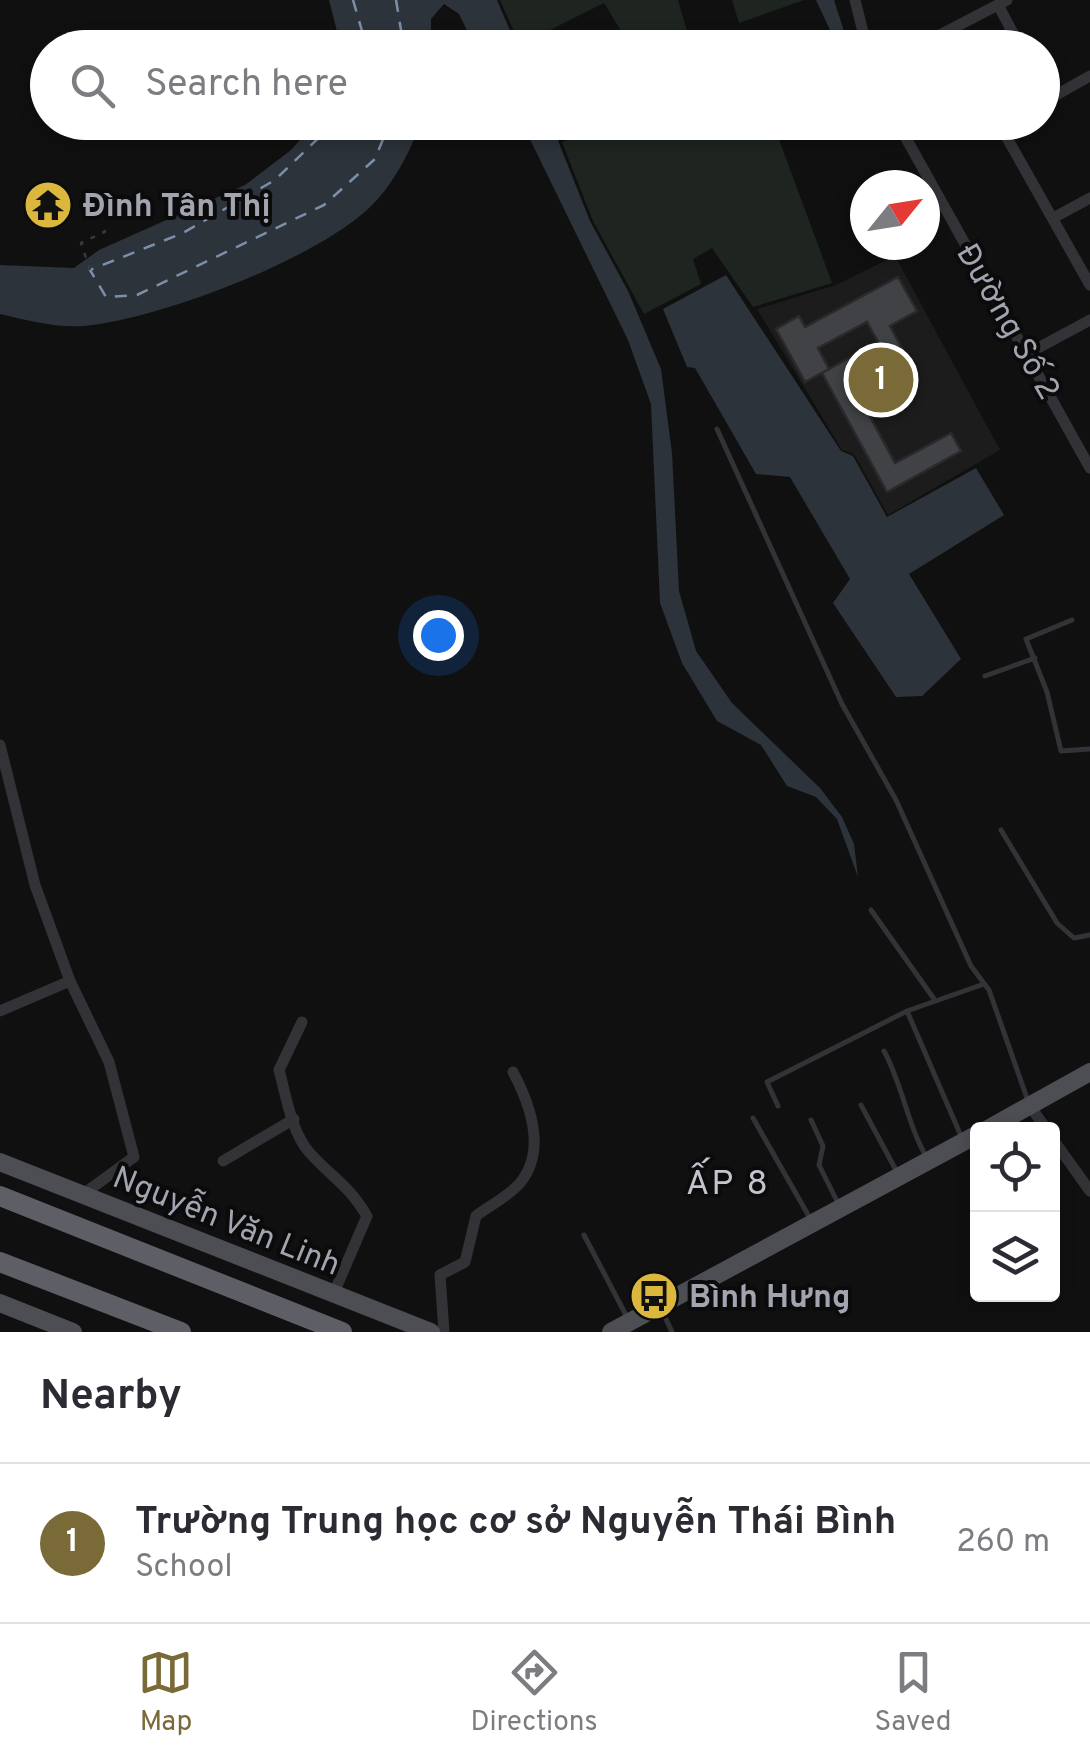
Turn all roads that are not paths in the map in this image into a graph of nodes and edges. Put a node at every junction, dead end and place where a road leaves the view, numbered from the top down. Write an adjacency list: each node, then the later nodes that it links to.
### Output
1 (855, 0): 3 (street)
2 (1002, 2): 4 (street); 5 (street)
3 (863, 30)
4 (955, 30)
5 (1014, 30)
6 (1090, 76): 7 (street)
7 (1060, 90)
8 (907, 140): 14 (street, Đường Số 2)
9 (1009, 140): 11 (street)
10 (1090, 198): 11 (street)
11 (1053, 218): 12 (street)
12 (1090, 285)
13 (1090, 320): 14 (street)
14 (1026, 354): 16 (street, Đường Số 2)
15 (717, 429): 26 (lane)
16 (1090, 468)
17 (1072, 620): 18 (lane)
18 (1035, 658): 19 (lane); 21 (lane)
19 (985, 676)
20 (0, 744): 25 (street)
21 (1090, 750)
22 (1002, 830): 24 (lane)
23 (871, 910): 27 (lane)
24 (1090, 936)
25 (70, 981): 29 (street); 49 (street)
26 (984, 984): 27 (lane); 36 (lane)
27 (934, 1000): 28 (lane)
28 (907, 1010): 35 (lane); 42 (lane)
29 (0, 1011)
30 (302, 1022): 38 (street)
31 (884, 1051): 44 (lane)
32 (513, 1072): 63 (street)
33 (1090, 1072): 36 (main road)
34 (861, 1105): 47 (lane)
35 (778, 1106)
36 (1030, 1106): 40 (main road); 41 (street)
37 (754, 1118): 52 (lane)
38 (294, 1119): 46 (street); 55 (street)
39 (811, 1120): 51 (lane)
40 (1001, 1122)
41 (1041, 1122)
42 (970, 1138): 44 (main road)
43 (1060, 1149): 48 (street)
44 (928, 1161): 47 (main road)
45 (0, 1162): 49 (main road, Nguyễn Văn Linh)
46 (223, 1162)
47 (900, 1176): 51 (main road)
48 (1090, 1190)
49 (82, 1195): 55 (main road, Nguyễn Văn Linh)
50 (0, 1196): 61 (highway, Nguyễn Văn Linh)
51 (841, 1208): 52 (main road)
52 (813, 1223): 57 (main road)
53 (584, 1235): 58 (lane)
54 (0, 1262): 60 (highway)
55 (334, 1294): 62 (main road, Nguyễn Văn Linh)
56 (0, 1303): 59 (main road)
57 (660, 1306): 58 (main road); 65 (lane)
58 (630, 1322): 64 (main road)
59 (73, 1332)
60 (180, 1332)
61 (342, 1332)
62 (432, 1332)
63 (444, 1332)
64 (611, 1332)
65 (672, 1332)

